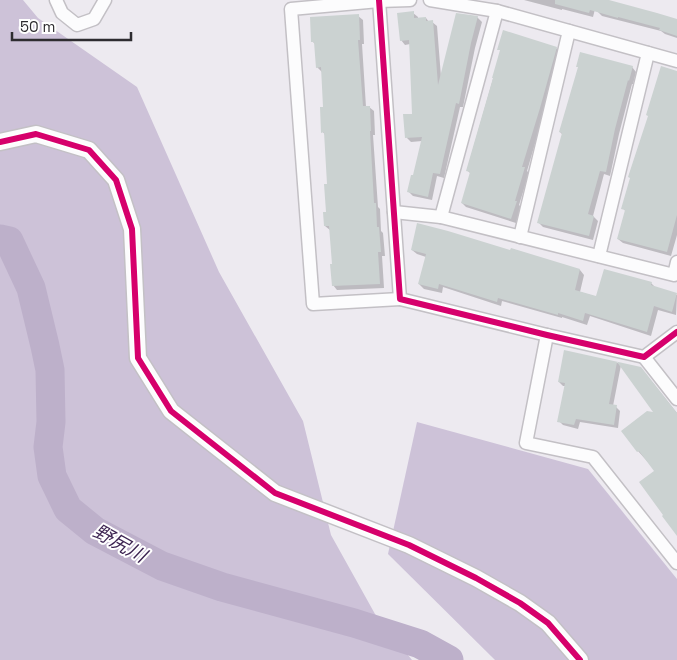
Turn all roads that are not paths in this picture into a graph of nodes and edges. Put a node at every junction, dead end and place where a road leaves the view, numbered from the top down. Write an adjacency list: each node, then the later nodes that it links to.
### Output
1 (56, 0): 2 (street)
2 (105, 0)
3 (379, 0): 4 (street); 11 (street); 16 (street)
4 (410, 0)
5 (430, 0): 6 (street)
6 (496, 11): 7 (street); 12 (street)
7 (569, 31): 8 (street); 13 (street)
8 (648, 53): 9 (street); 14 (street)
9 (677, 60)
10 (0, 142): 22 (street)
11 (394, 212): 12 (street); 16 (street)
12 (441, 217): 13 (street)
13 (520, 237): 14 (street)
14 (599, 256): 15 (street)
15 (677, 262)
16 (400, 299): 18 (street)
17 (677, 332): 19 (street)
18 (546, 335): 19 (street); 21 (street)
19 (644, 357): 20 (street)
20 (677, 399)
21 (677, 563)
22 (580, 660)

